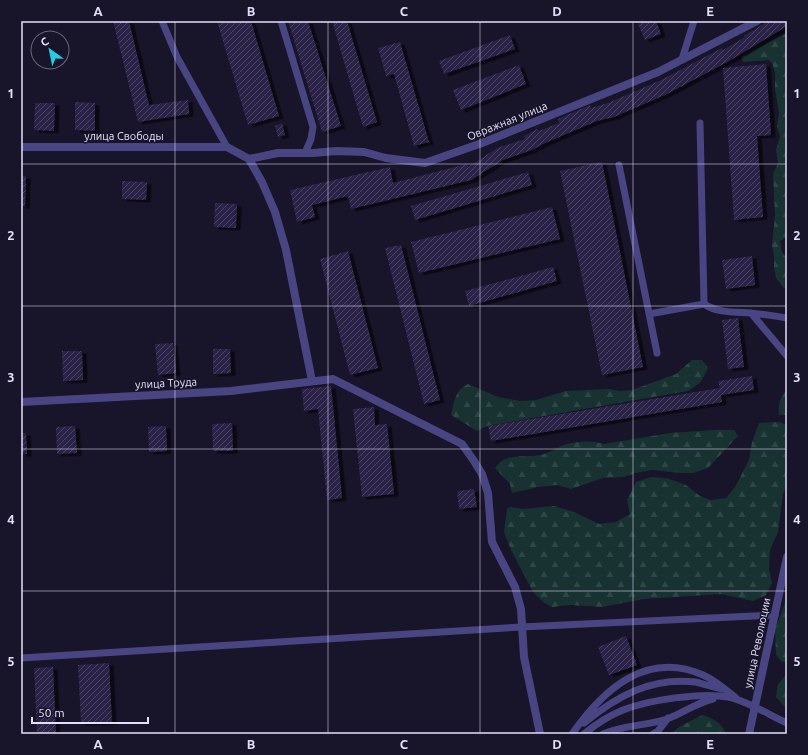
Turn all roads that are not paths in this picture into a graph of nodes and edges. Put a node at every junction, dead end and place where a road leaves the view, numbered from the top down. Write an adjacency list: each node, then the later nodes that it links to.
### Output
1 (162, 21): 8 (lane)
2 (281, 21): 9 (lane)
3 (694, 21): 5 (lane)
4 (757, 21): 5 (street, Овражная улица)
5 (682, 59): 9 (street, Овражная улица)
6 (700, 124): 12 (lane)
7 (21, 147): 8 (street, улица Свободы)
8 (227, 147): 10 (street)
9 (305, 153): 10 (street, Овражная улица)
10 (249, 158): 18 (street)
11 (619, 165): 14 (lane)
12 (704, 304): 13 (lane); 14 (lane)
13 (751, 313): 15 (lane); 17 (lane)
14 (649, 314): 16 (lane)
15 (787, 318)
16 (657, 353)
17 (787, 356)
18 (312, 381): 19 (street, улица Труда); 22 (street, улица Труда)
19 (21, 402)
20 (787, 557): 21 (street, улица Революции)
21 (775, 615): 22 (lane); 27 (street, улица Революции)
22 (521, 627): 23 (lane); 31 (street, улица Труда)
23 (21, 658)
24 (726, 690): 26 (lane); 30 (lane); 30 (lane)
25 (721, 696): 26 (lane); 28 (lane); 32 (lane)
26 (740, 701): 27 (lane)
27 (754, 708): 29 (lane); 35 (street, улица Революции)
28 (668, 718): 33 (lane); 34 (lane)
29 (787, 723)
30 (574, 732)
31 (540, 734)
32 (584, 734)
33 (603, 734)
34 (653, 734)
35 (749, 734)

